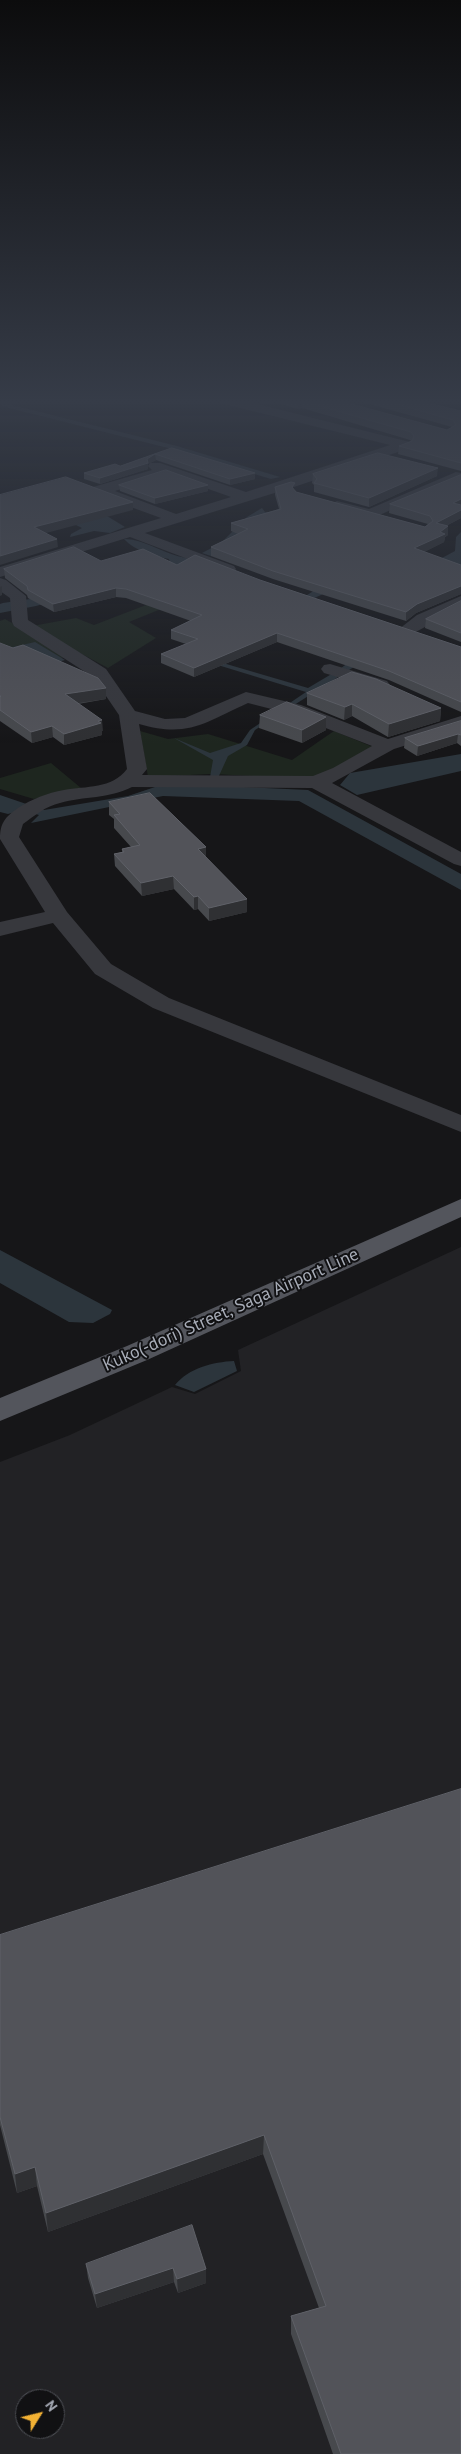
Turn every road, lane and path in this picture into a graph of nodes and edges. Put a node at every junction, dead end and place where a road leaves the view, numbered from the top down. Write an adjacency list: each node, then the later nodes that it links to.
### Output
1 (165, 515): 4 (street)
2 (191, 515): 4 (street)
3 (372, 515): 5 (street)
4 (177, 519): 6 (street)
5 (396, 521)
6 (132, 533): 7 (street); 8 (street)
7 (0, 572)
8 (241, 574)
9 (0, 583): 17 (street)
10 (461, 601): 12 (street)
11 (389, 623): 12 (street)
12 (408, 629): 13 (street)
13 (426, 636)
14 (330, 669): 15 (street)
15 (400, 693)
16 (435, 709): 18 (street)
17 (128, 716): 19 (street); 20 (street)
18 (461, 721): 19 (street)
19 (387, 745): 21 (street)
20 (128, 781): 21 (street); 23 (street)
21 (316, 782): 22 (street)
22 (461, 860)
23 (58, 915): 24 (street); 25 (street)
24 (0, 929)
25 (461, 1124)
26 (461, 1207): 27 (main road, Kuko(-dori) Street, Saga Airport Line)
27 (0, 1410)

